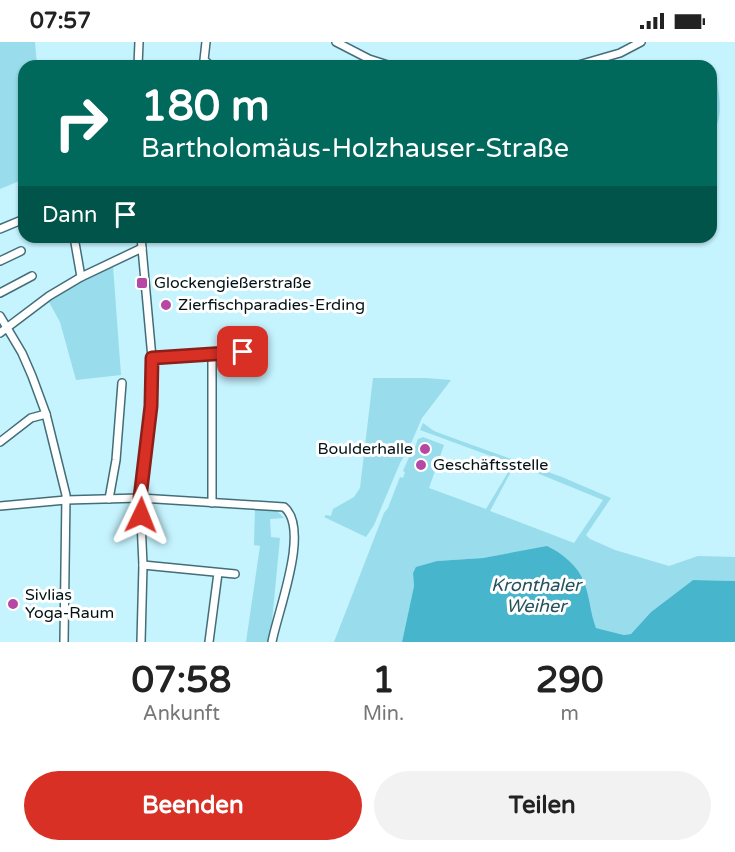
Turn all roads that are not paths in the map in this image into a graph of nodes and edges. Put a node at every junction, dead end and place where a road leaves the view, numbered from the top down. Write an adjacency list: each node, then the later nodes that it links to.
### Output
1 (139, 42): 5 (street)
2 (206, 42): 6 (street)
3 (336, 42): 7 (street)
4 (640, 42): 8 (street)
5 (138, 60)
6 (204, 60)
7 (372, 60)
8 (596, 60)
9 (18, 222): 10 (street)
10 (0, 229)
11 (75, 243): 17 (street)
12 (142, 243): 13 (street)
13 (142, 248): 17 (street); 24 (street)
14 (21, 251): 15 (street)
15 (0, 261)
16 (32, 276): 18 (street)
17 (81, 277): 20 (street)
18 (0, 293)
19 (0, 316): 20 (street)
20 (8, 327): 21 (street); 26 (street)
21 (0, 333)
22 (243, 352): 23 (street)
23 (212, 353): 24 (street); 31 (street)
24 (152, 358): 28 (street)
25 (122, 383): 29 (street)
26 (46, 414): 27 (street); 30 (street)
27 (0, 442)
28 (140, 498): 29 (street); 31 (street); 33 (street)
29 (109, 499): 30 (street)
30 (66, 500): 32 (street); 36 (street)
31 (212, 503): 39 (street)
32 (0, 506)
33 (143, 565): 34 (street); 37 (street)
34 (218, 573): 35 (street); 38 (street)
35 (234, 574)
36 (64, 642)
37 (141, 642)
38 (209, 642)
39 (272, 642)

